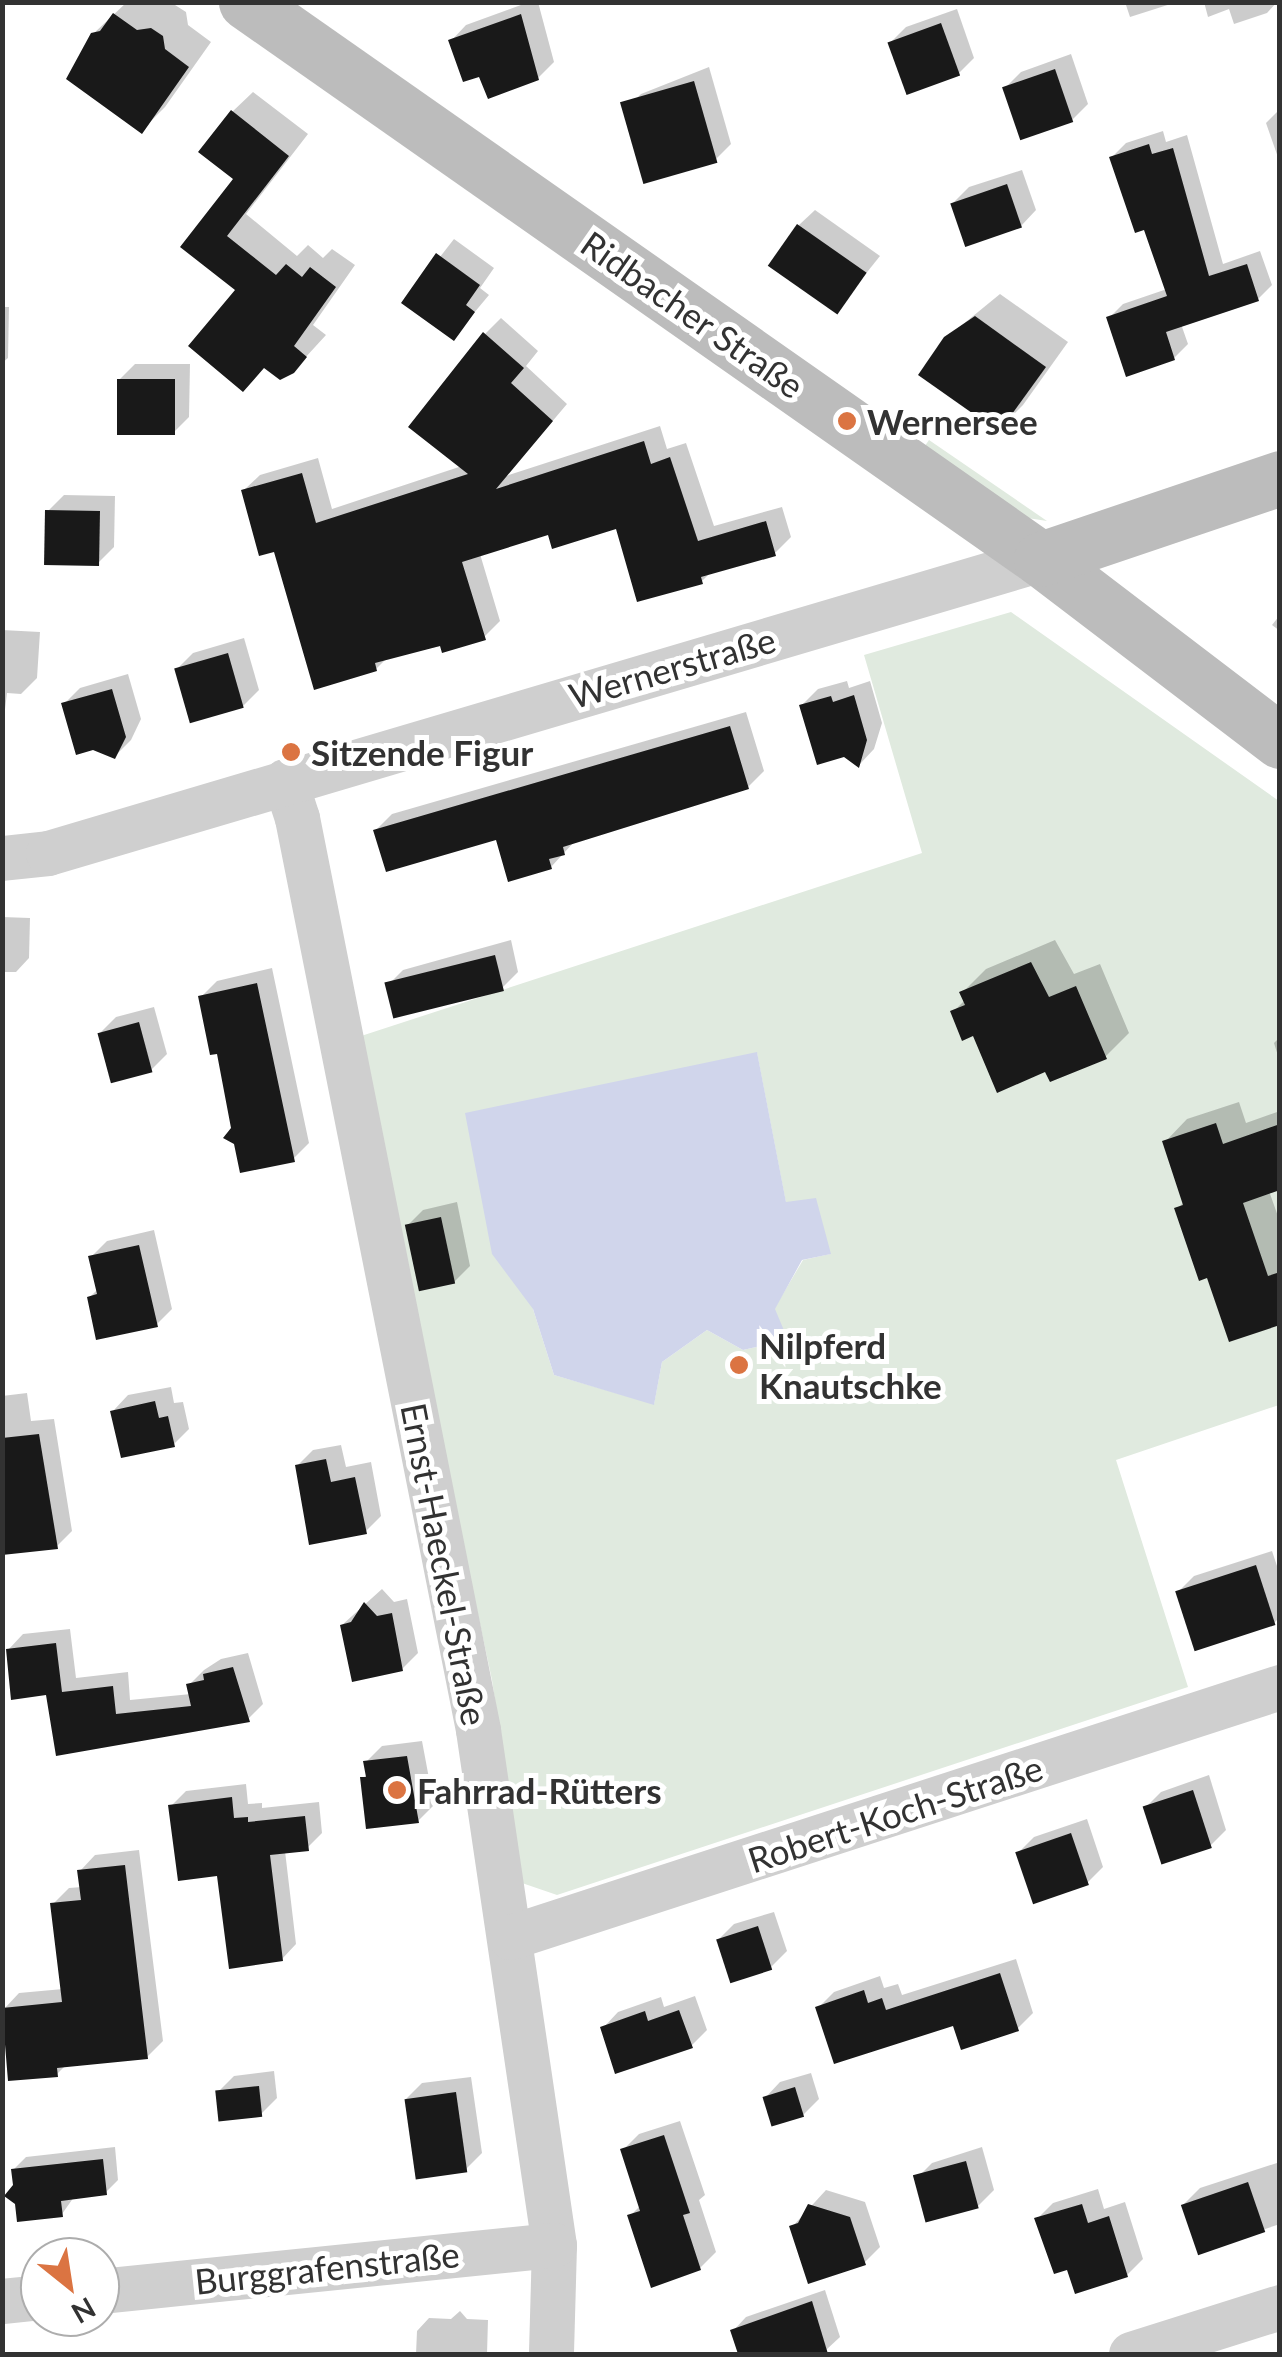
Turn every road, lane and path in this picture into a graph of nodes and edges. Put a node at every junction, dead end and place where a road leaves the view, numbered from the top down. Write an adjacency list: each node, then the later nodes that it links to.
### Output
1 (246, 2): 3 (street, Ridbacher Straße)
2 (1280, 478): 3 (street, Wernerstraße)
3 (1041, 559): 4 (street, Ridbacher Straße); 5 (street, Wernerstraße)
4 (1280, 741)
5 (285, 781): 6 (street, Wernerstraße); 8 (street, Ernst-Haeckel-Straße)
6 (2, 858)
7 (1280, 1686): 8 (street, Robert-Koch-Straße)
8 (510, 1937): 9 (street, Ernst-Haeckel-Straße)
9 (554, 2245): 10 (street, Burggrafenstraße); 12 (street, Ernst-Haeckel-Straße)
10 (120, 2289)
11 (1280, 2306): 13 (street)
12 (551, 2354)
13 (1131, 2354)

